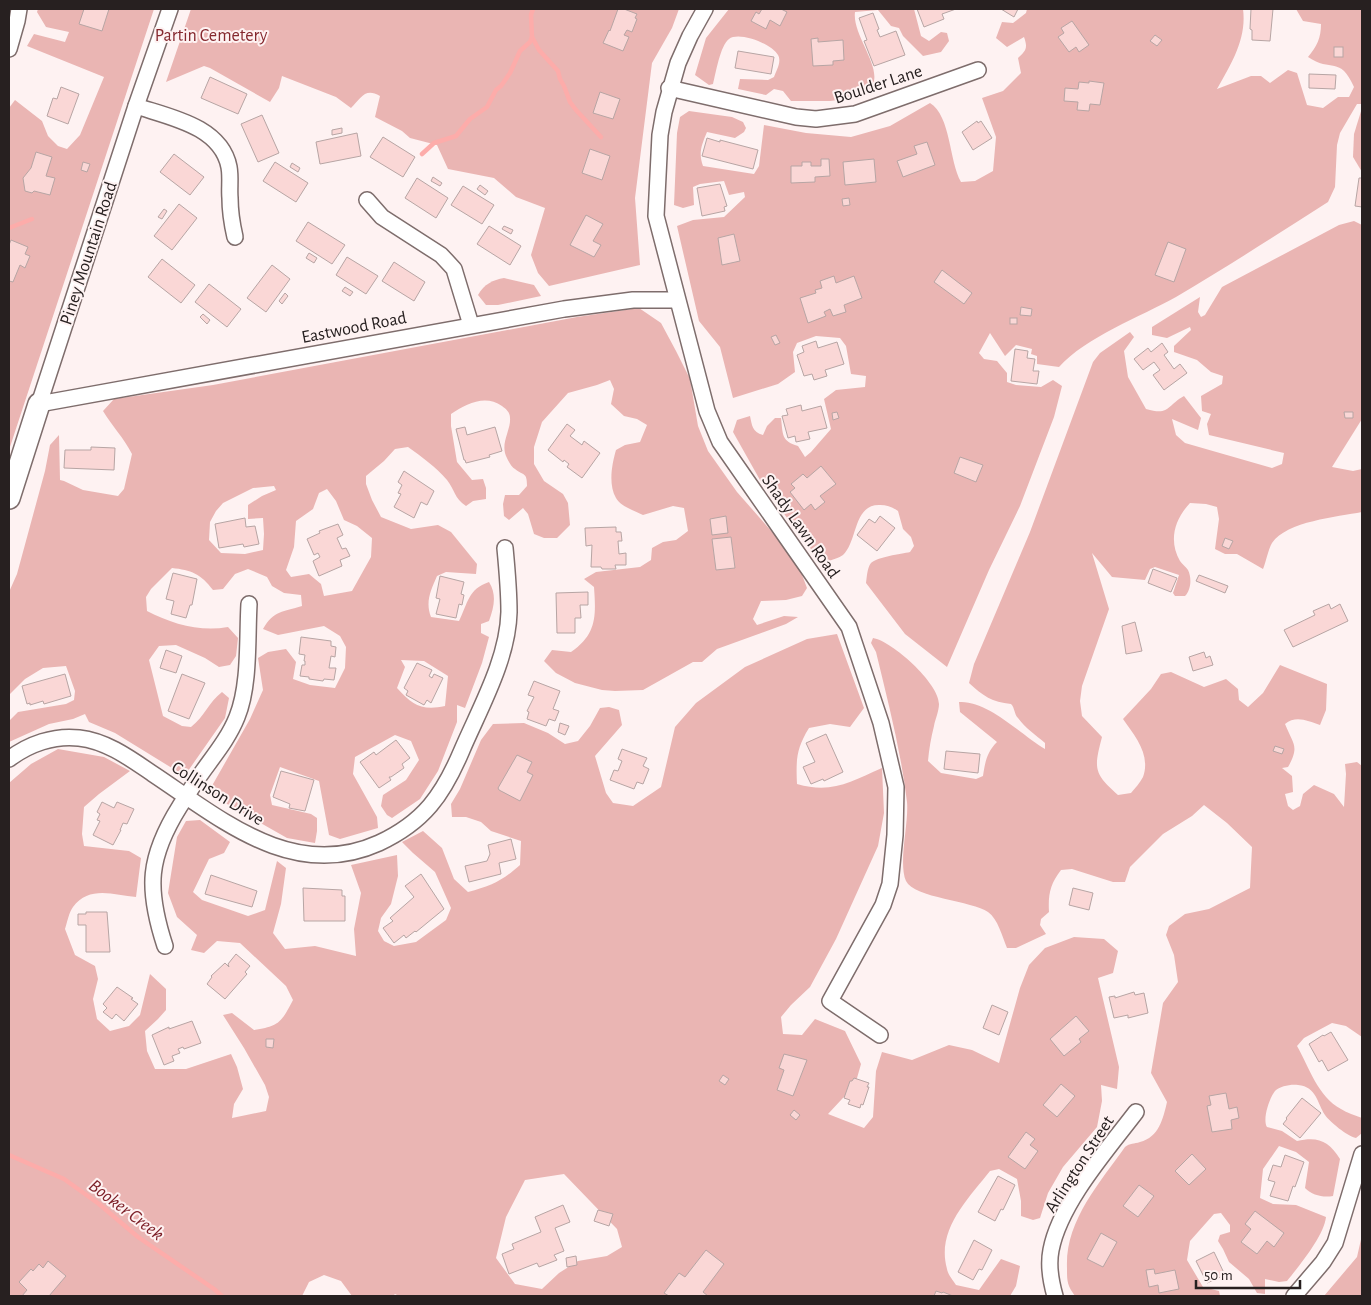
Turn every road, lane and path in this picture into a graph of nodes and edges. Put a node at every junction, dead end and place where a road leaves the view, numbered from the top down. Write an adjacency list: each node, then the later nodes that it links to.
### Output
1 (19, 9): 4 (street)
2 (170, 9): 7 (street, Piney Mountain Road)
3 (706, 9): 6 (street, Shady Lawn Road)
4 (9, 49)
5 (978, 70): 6 (street, Boulder Lane)
6 (670, 88): 10 (street, Shady Lawn Road)
7 (136, 106): 9 (street); 12 (street, Piney Mountain Road)
8 (367, 200): 11 (street)
9 (235, 237)
10 (677, 300): 11 (street, Eastwood Road); 19 (street, Shady Lawn Road)
11 (472, 324): 12 (street, Eastwood Road)
12 (39, 404): 13 (street, Piney Mountain Road)
13 (9, 498)
14 (505, 548): 17 (street, Collinson Drive)
15 (249, 604): 17 (street)
16 (9, 759): 17 (street, Collinson Drive)
17 (186, 796): 18 (street)
18 (165, 946)
19 (880, 1035)
20 (1136, 1112): 22 (street, Arlington Street)
21 (1362, 1154): 23 (street)
22 (1055, 1296)
23 (1294, 1296)

